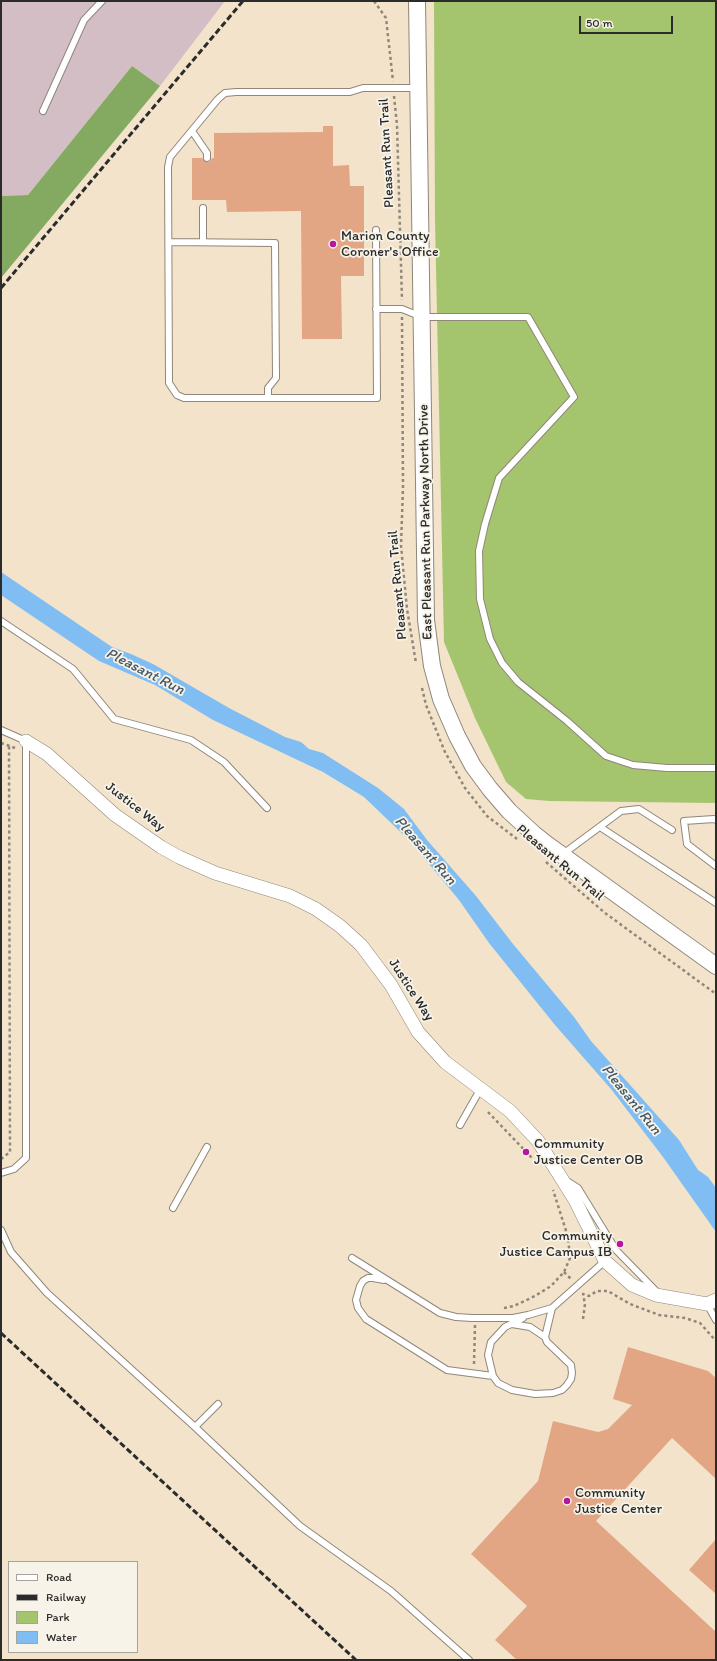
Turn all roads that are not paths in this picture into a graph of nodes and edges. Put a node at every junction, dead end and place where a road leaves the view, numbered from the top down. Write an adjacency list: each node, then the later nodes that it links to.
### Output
1 (102, 1): 4 (lane)
2 (417, 1): 3 (street, East Pleasant Run Parkway North Drive)
3 (418, 88): 5 (lane); 12 (street, East Pleasant Run Parkway North Drive)
4 (43, 111)
5 (192, 132): 6 (lane); 9 (lane)
6 (207, 158)
7 (203, 208): 10 (lane)
8 (376, 230): 11 (lane)
9 (168, 242): 10 (lane); 13 (lane)
10 (203, 242): 13 (lane)
11 (376, 309): 12 (lane); 13 (lane)
12 (422, 317): 17 (lane); 22 (street, East Pleasant Run Parkway North Drive)
13 (268, 398)
14 (1, 621): 18 (lane)
15 (1, 730): 16 (lane)
16 (20, 745): 26 (street, Justice Way); 29 (lane)
17 (716, 768)
18 (267, 808)
19 (716, 820): 23 (lane)
20 (600, 827): 21 (lane); 22 (lane); 24 (lane)
21 (672, 830)
22 (562, 855): 25 (street, East Pleasant Run Parkway North Drive)
23 (716, 866)
24 (716, 902)
25 (716, 966)
26 (481, 1088): 27 (lane); 30 (street, Justice Way)
27 (460, 1125)
28 (207, 1146): 31 (lane)
29 (1, 1173)
30 (556, 1181): 34 (street, Justice Way); 36 (lane)
31 (173, 1208)
32 (1, 1230): 45 (lane)
33 (352, 1258): 35 (lane)
34 (606, 1261): 36 (street, Justice Way); 38 (lane)
35 (391, 1282): 39 (lane); 43 (lane)
36 (661, 1296): 37 (street, Justice Way)
37 (712, 1302): 40 (lane)
38 (552, 1308): 39 (lane); 42 (lane)
39 (528, 1315): 41 (lane)
40 (716, 1320)
41 (511, 1324): 42 (lane); 43 (lane)
42 (545, 1337): 43 (lane)
43 (492, 1376)
44 (218, 1404): 45 (lane)
45 (195, 1427): 46 (lane)
46 (469, 1660)

